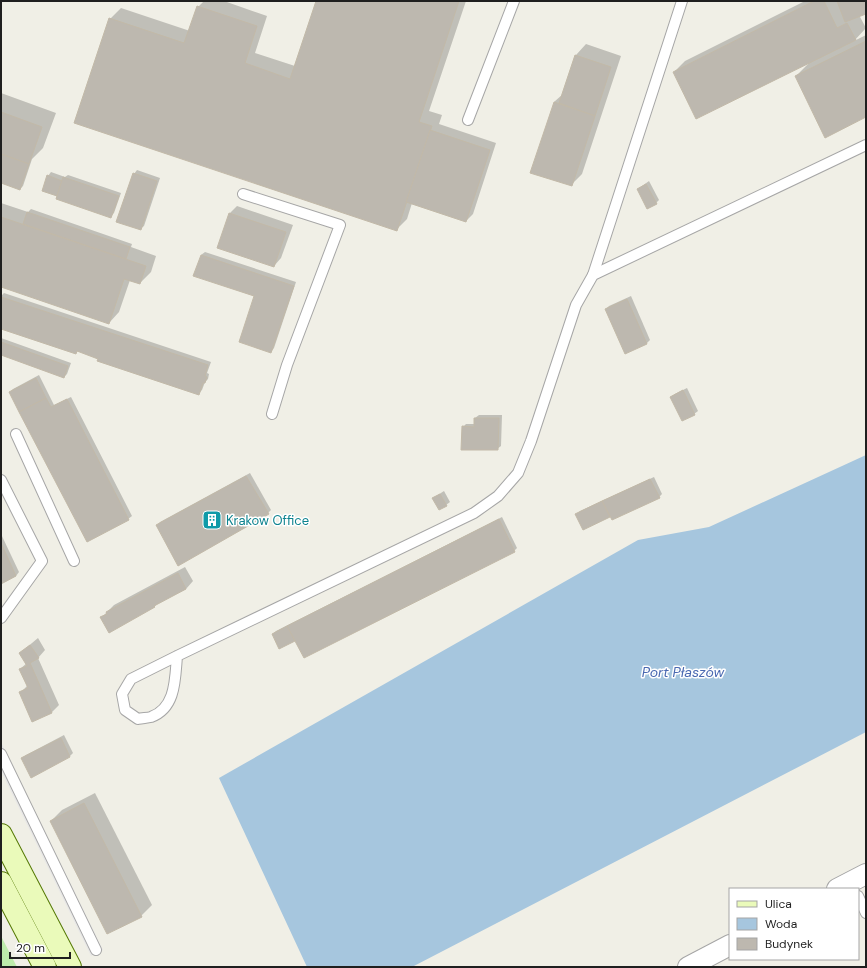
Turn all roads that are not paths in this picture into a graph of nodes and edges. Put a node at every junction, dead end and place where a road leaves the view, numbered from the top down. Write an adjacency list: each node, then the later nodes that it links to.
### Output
1 (514, 1): 3 (lane)
2 (682, 1): 6 (lane)
3 (468, 120)
4 (866, 145): 6 (lane)
5 (243, 194): 7 (lane)
6 (593, 275): 12 (lane)
7 (272, 414)
8 (16, 434): 10 (lane)
9 (1, 480): 11 (lane)
10 (74, 561)
11 (1, 618)
12 (177, 656): 12 (lane)
13 (1, 754): 19 (lane)
14 (1, 835): 21 (main road)
15 (1, 882): 20 (main road)
16 (859, 898): 17 (lane)
17 (866, 913)
18 (729, 946): 22 (street)
19 (96, 950)
20 (45, 967)
21 (70, 967)
22 (688, 967)

